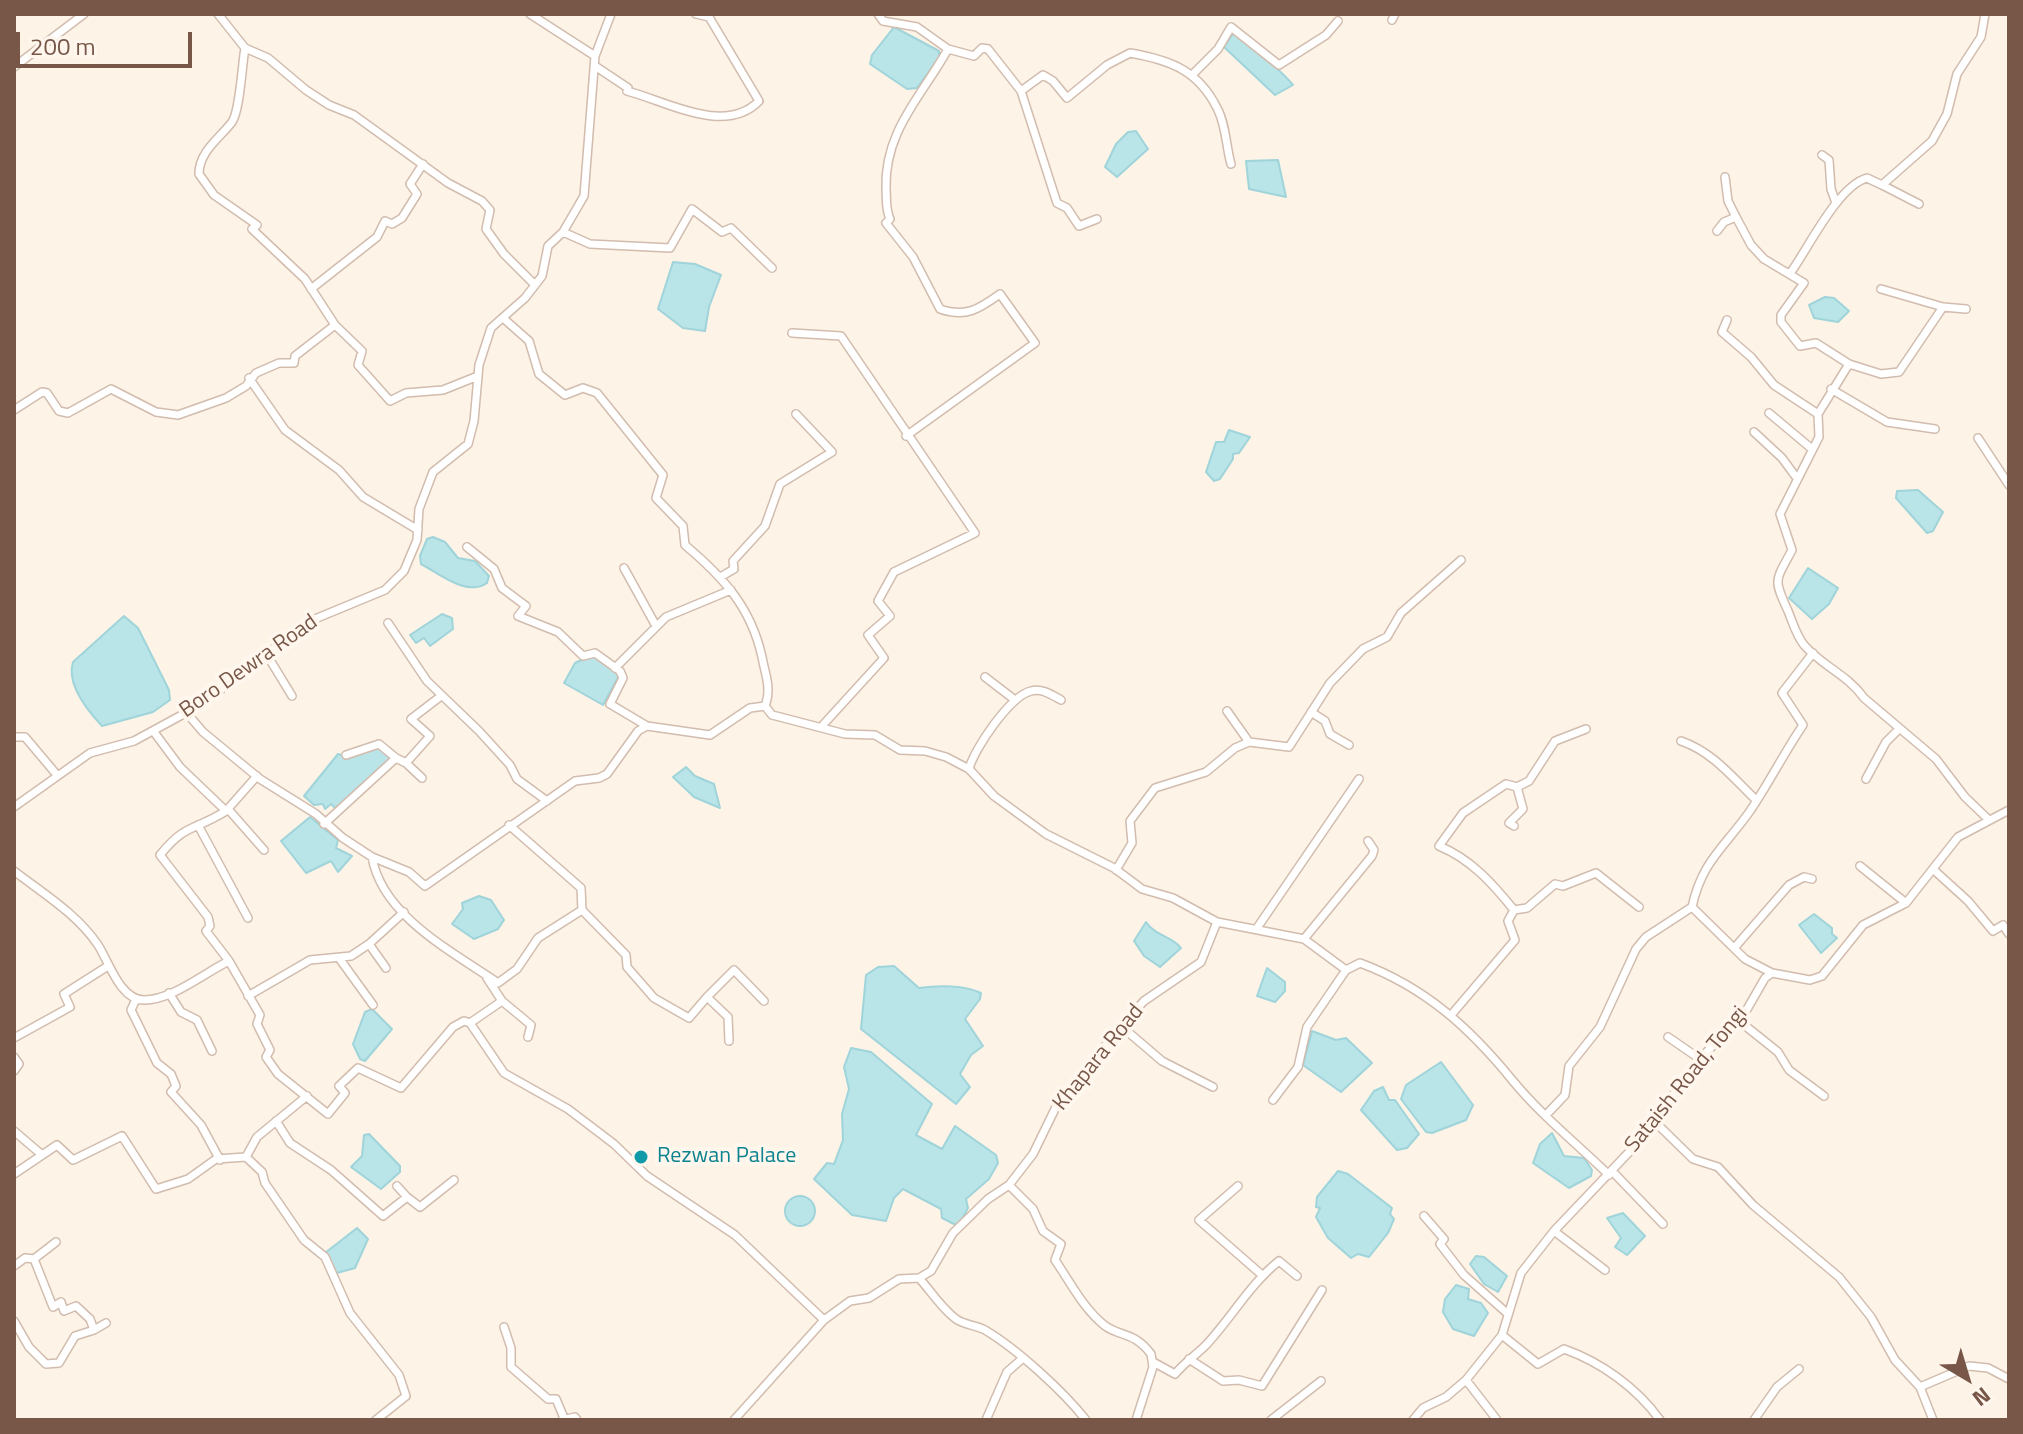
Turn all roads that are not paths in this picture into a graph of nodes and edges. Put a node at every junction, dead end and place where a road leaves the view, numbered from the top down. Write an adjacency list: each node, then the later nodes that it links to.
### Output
1 (84, 14): 13 (street)
2 (218, 14): 9 (street)
3 (530, 14): 11 (street)
4 (611, 14): 11 (street, Boro Dewra Road)
5 (696, 14): 12 (street)
6 (878, 14): 10 (street)
7 (1985, 14): 20 (street)
8 (1338, 21): 14 (street)
9 (245, 48): 17 (street); 30 (street)
10 (948, 49): 15 (street); 48 (street)
11 (595, 56): 12 (street, Boro Dewra Road)
12 (595, 66): 26 (street, Boro Dewra Road)
13 (14, 67)
14 (1193, 74): 15 (street); 18 (street)
15 (1021, 91): 24 (street)
16 (1822, 155): 21 (street)
17 (423, 164): 29 (street); 30 (street)
18 (1231, 164)
19 (1725, 177): 23 (street)
20 (1882, 185): 21 (street); 22 (street)
21 (1836, 203): 28 (street)
22 (1919, 204)
23 (1736, 217): 25 (street); 28 (street)
24 (1097, 219)
25 (1717, 231)
26 (563, 232): 27 (street); 29 (street, Boro Dewra Road)
27 (772, 268)
28 (1791, 272): 38 (street)
29 (535, 285): 34 (street, Boro Dewra Road)
30 (311, 289): 36 (street)
31 (1881, 289): 32 (street)
32 (1943, 307): 33 (street); 38 (street)
33 (1966, 309)
34 (503, 318): 39 (street, Boro Dewra Road); 57 (street)
35 (1727, 320): 45 (street)
36 (335, 325): 39 (street); 40 (street)
37 (792, 333): 48 (street)
38 (1849, 364): 41 (street)
39 (478, 376): 53 (street, Boro Dewra Road)
40 (249, 378): 42 (street); 53 (street)
41 (1831, 389): 45 (street); 46 (street)
42 (14, 410)
43 (1769, 413): 50 (street)
44 (796, 414): 57 (street)
45 (1818, 414): 50 (street)
46 (1935, 429)
47 (1754, 432): 51 (street)
48 (906, 436): 74 (street)
49 (1978, 438): 52 (street)
50 (1812, 449): 51 (street)
51 (1796, 477): 61 (street)
52 (2009, 485)
53 (418, 530): 62 (street, Boro Dewra Road)
54 (467, 547): 63 (street)
55 (1461, 560): 72 (street)
56 (624, 568): 60 (street)
57 (722, 576): 58 (street)
58 (731, 590): 60 (street); 69 (street)
59 (388, 623): 66 (street)
60 (656, 626): 63 (street)
61 (1813, 653): 76 (street); 92 (street)
62 (267, 655): 65 (street); 70 (street, Boro Dewra Road)
63 (615, 668): 73 (street)
64 (985, 677): 67 (street)
65 (292, 696)
66 (441, 696): 84 (street); 93 (street)
67 (1015, 700): 68 (street); 85 (street)
68 (1061, 700)
69 (765, 706): 73 (street); 74 (street)
70 (185, 711): 77 (street, Boro Dewra Road); 87 (street)
71 (1227, 711): 80 (street)
72 (1311, 712): 80 (street); 81 (street)
73 (647, 726): 93 (street)
74 (822, 726): 85 (street)
75 (1586, 729): 91 (street)
76 (1899, 729): 90 (street); 97 (street)
77 (154, 732): 86 (street, Boro Dewra Road); 95 (street)
78 (14, 737): 86 (street)
79 (1681, 741): 92 (street)
80 (1249, 742): 106 (street)
81 (1349, 745)
82 (346, 755): 83 (street)
83 (396, 758): 84 (street); 98 (street)
84 (406, 763): 88 (street)
85 (969, 769): 106 (street)
86 (57, 775): 94 (street, Boro Dewra Road)
87 (257, 776): 95 (street); 98 (street)
88 (422, 778)
89 (1359, 779): 118 (street)
90 (1866, 779)
91 (1517, 787): 101 (street); 114 (street)
92 (1756, 800): 112 (street)
93 (547, 801): 100 (street)
94 (14, 807)
95 (227, 810): 99 (street); 103 (street)
96 (2009, 810): 97 (street)
97 (1989, 820): 108 (street)
98 (324, 824): 104 (street)
99 (198, 825): 116 (street); 124 (street)
100 (509, 825): 104 (street); 113 (street)
101 (1514, 826)
102 (1368, 841): 120 (street)
103 (264, 850)
104 (372, 857): 115 (street)
105 (1860, 866): 110 (street)
106 (1116, 870): 117 (street)
107 (14, 871): 125 (street)
108 (1935, 871): 110 (street); 119 (street)
109 (1812, 879): 122 (street)
110 (1906, 903): 129 (street)
111 (1639, 907): 114 (street)
112 (1692, 907): 122 (street); 153 (street)
113 (582, 910): 128 (street); 132 (street)
114 (1514, 910): 137 (street)
115 (404, 912): 121 (street); 128 (street)
116 (248, 918)
117 (1217, 922): 118 (street); 140 (street, Khapara Road)
118 (1257, 928): 120 (street)
119 (2009, 934)
120 (1304, 939): 127 (street)
121 (369, 944): 123 (street); 126 (street)
122 (1736, 946): 129 (street)
123 (339, 958): 131 (street); 136 (street)
124 (229, 961): 130 (street); 131 (street)
125 (108, 966): 133 (street); 143 (street)
126 (386, 968)
127 (1346, 970): 137 (street); 152 (street)
128 (484, 973): 134 (street)
129 (1772, 973): 138 (street, Sataish Road, Tongi)
130 (169, 993): 133 (street); 145 (street)
131 (248, 996): 150 (street)
132 (707, 997): 135 (street); 144 (street)
133 (136, 999): 159 (street)
134 (502, 1001): 139 (street); 141 (street)
135 (764, 1001)
136 (373, 1005)
137 (1452, 1014): 153 (street)
138 (1738, 1020): 147 (street, Sataish Road, Tongi); 151 (street)
139 (470, 1023): 150 (street); 179 (street)
140 (1121, 1026): 149 (street); 163 (street, Khapara Road)
141 (528, 1037)
142 (1668, 1037): 147 (street)
143 (14, 1038)
144 (729, 1041)
145 (212, 1051)
146 (14, 1057): 148 (street)
147 (1700, 1059): 155 (street, Sataish Road, Tongi)
148 (14, 1071)
149 (1213, 1087)
150 (307, 1096): 154 (street)
151 (1824, 1096)
152 (1273, 1100)
153 (1546, 1115): 160 (street)
154 (276, 1121): 158 (street); 166 (street)
155 (1654, 1121): 160 (street, Sataish Road, Tongi); 192 (street)
156 (14, 1131): 157 (street)
157 (41, 1154): 159 (street); 161 (street)
158 (246, 1157): 159 (street); 194 (street)
159 (220, 1160)
160 (1610, 1173): 168 (street); 169 (street, Sataish Road, Tongi)
161 (14, 1174)
162 (454, 1180): 166 (street)
163 (1009, 1185): 176 (street, Khapara Road); 187 (street)
164 (397, 1186): 166 (street)
165 (1238, 1186): 174 (street)
166 (407, 1197)
167 (1424, 1216): 178 (street)
168 (1663, 1224)
169 (1554, 1231): 173 (street); 178 (street, Sataish Road, Tongi)
170 (56, 1242): 171 (street)
171 (34, 1259): 172 (street); 183 (street)
172 (14, 1266)
173 (1605, 1270)
174 (1262, 1275): 175 (street); 186 (street)
175 (1297, 1276)
176 (919, 1278): 179 (street); 185 (street)
177 (1322, 1290): 186 (street)
178 (1508, 1314): 184 (street, Sataish Road, Tongi)
179 (824, 1320): 196 (street)
180 (14, 1321): 183 (street)
181 (106, 1323): 183 (street)
182 (504, 1327): 193 (street)
183 (94, 1330)
184 (1502, 1335): 190 (street, Sataish Road, Tongi); 203 (street)
185 (1022, 1359): 197 (street); 198 (street)
186 (1189, 1359): 187 (street)
187 (1153, 1362): 199 (street)
188 (1799, 1369): 204 (street)
189 (2009, 1379): 192 (street)
190 (1466, 1380): 201 (street, Sataish Road, Tongi); 202 (street)
191 (1321, 1381): 200 (street)
192 (1920, 1387): 205 (street)
193 (563, 1419): 195 (street)
194 (376, 1420)
195 (577, 1420)
196 (734, 1420)
197 (986, 1420)
198 (1086, 1420)
199 (1136, 1420)
200 (1271, 1420)
201 (1413, 1420)
202 (1497, 1420)
203 (1660, 1420)
204 (1754, 1420)
205 (1933, 1420)

